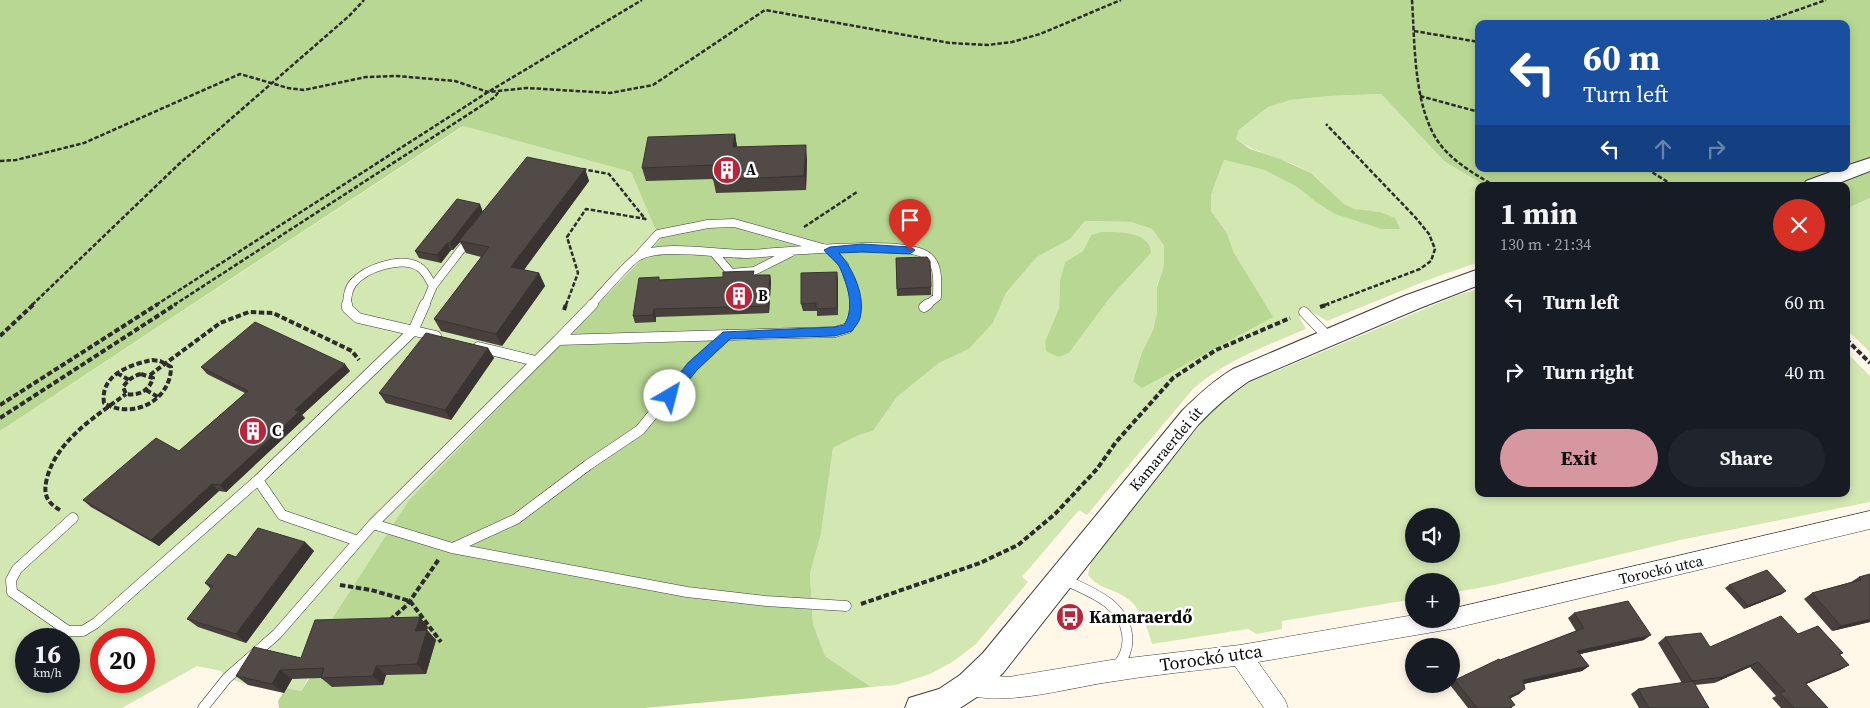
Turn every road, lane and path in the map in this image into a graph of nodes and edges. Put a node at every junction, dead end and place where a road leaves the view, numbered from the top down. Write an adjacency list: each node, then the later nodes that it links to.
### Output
1 (364, 0): 9 (path)
2 (642, 0): 11 (path)
3 (1121, 0): 10 (path)
4 (1412, 0): 7 (path)
5 (1826, 0): 6 (path)
6 (1769, 20)
7 (1414, 31): 8 (path); 12 (path)
8 (1475, 41)
9 (273, 83): 11 (path); 15 (path); 40 (path)
10 (499, 91): 11 (path); 58 (path)
11 (488, 92): 56 (path)
12 (1419, 96): 13 (path); 21 (path)
13 (1475, 111)
14 (1326, 124): 36 (path)
15 (0, 161)
16 (1870, 164): 20 (street)
17 (580, 169): 25 (path)
18 (1652, 172): 22 (path)
19 (1849, 172): 23 (street)
20 (1850, 172)
21 (1488, 182)
22 (1668, 182)
23 (1823, 182)
24 (857, 192): 28 (path)
25 (646, 219): 27 (path); 38 (path)
26 (473, 234): 34 (lane)
27 (658, 234): 28 (lane); 32 (lane)
28 (786, 238): 29 (lane)
29 (830, 250): 30 (lane); 35 (lane); 39 (lane)
30 (793, 252): 31 (lane); 31 (lane)
31 (714, 253): 32 (lane)
32 (638, 256): 38 (lane)
33 (1475, 278): 42 (street, Kamaraerdei út)
34 (433, 286): 37 (lane); 37 (lane)
35 (924, 307)
36 (1304, 312): 42 (lane); 68 (path)
37 (413, 331): 41 (lane); 50 (lane)
38 (565, 332): 43 (lane)
39 (727, 335): 43 (lane); 64 (lane)
40 (0, 336)
41 (442, 338)
42 (1328, 338): 65 (street, Kamaraerdei út)
43 (558, 340): 46 (lane)
44 (1850, 343): 48 (path)
45 (470, 345): 46 (lane)
46 (536, 361): 62 (lane)
47 (166, 363): 49 (path); 50 (path); 51 (path); 55 (path)
48 (1870, 363)
49 (117, 373): 52 (path); 57 (path)
50 (367, 375): 59 (lane)
51 (150, 376): 52 (path); 53 (path)
52 (129, 380): 54 (path)
53 (146, 390): 54 (path); 55 (path)
54 (126, 394): 57 (path)
55 (158, 397): 57 (path)
56 (0, 405)
57 (108, 407): 60 (path)
58 (0, 418)
59 (258, 480): 60 (lane); 63 (lane)
60 (73, 518)
61 (1870, 520): 69 (street, Torockó utca)
62 (373, 524): 63 (lane); 64 (lane)
63 (358, 541): 66 (lane)
64 (450, 547): 67 (path); 68 (lane)
65 (1061, 578): 74 (lane); 75 (street, Kamaraerdei út)
66 (322, 582): 67 (path); 76 (lane)
67 (410, 602): 70 (path); 72 (path)
68 (846, 606)
69 (1460, 617)
70 (382, 625)
71 (1405, 627): 73 (street, Torockó utca)
72 (441, 642)
73 (1240, 655): 74 (street, Torockó utca); 78 (street)
74 (1111, 671): 75 (street, Torockó utca)
75 (970, 685): 77 (street, Kamaraerdei út)
76 (203, 708)
77 (919, 708)
78 (1277, 708)

